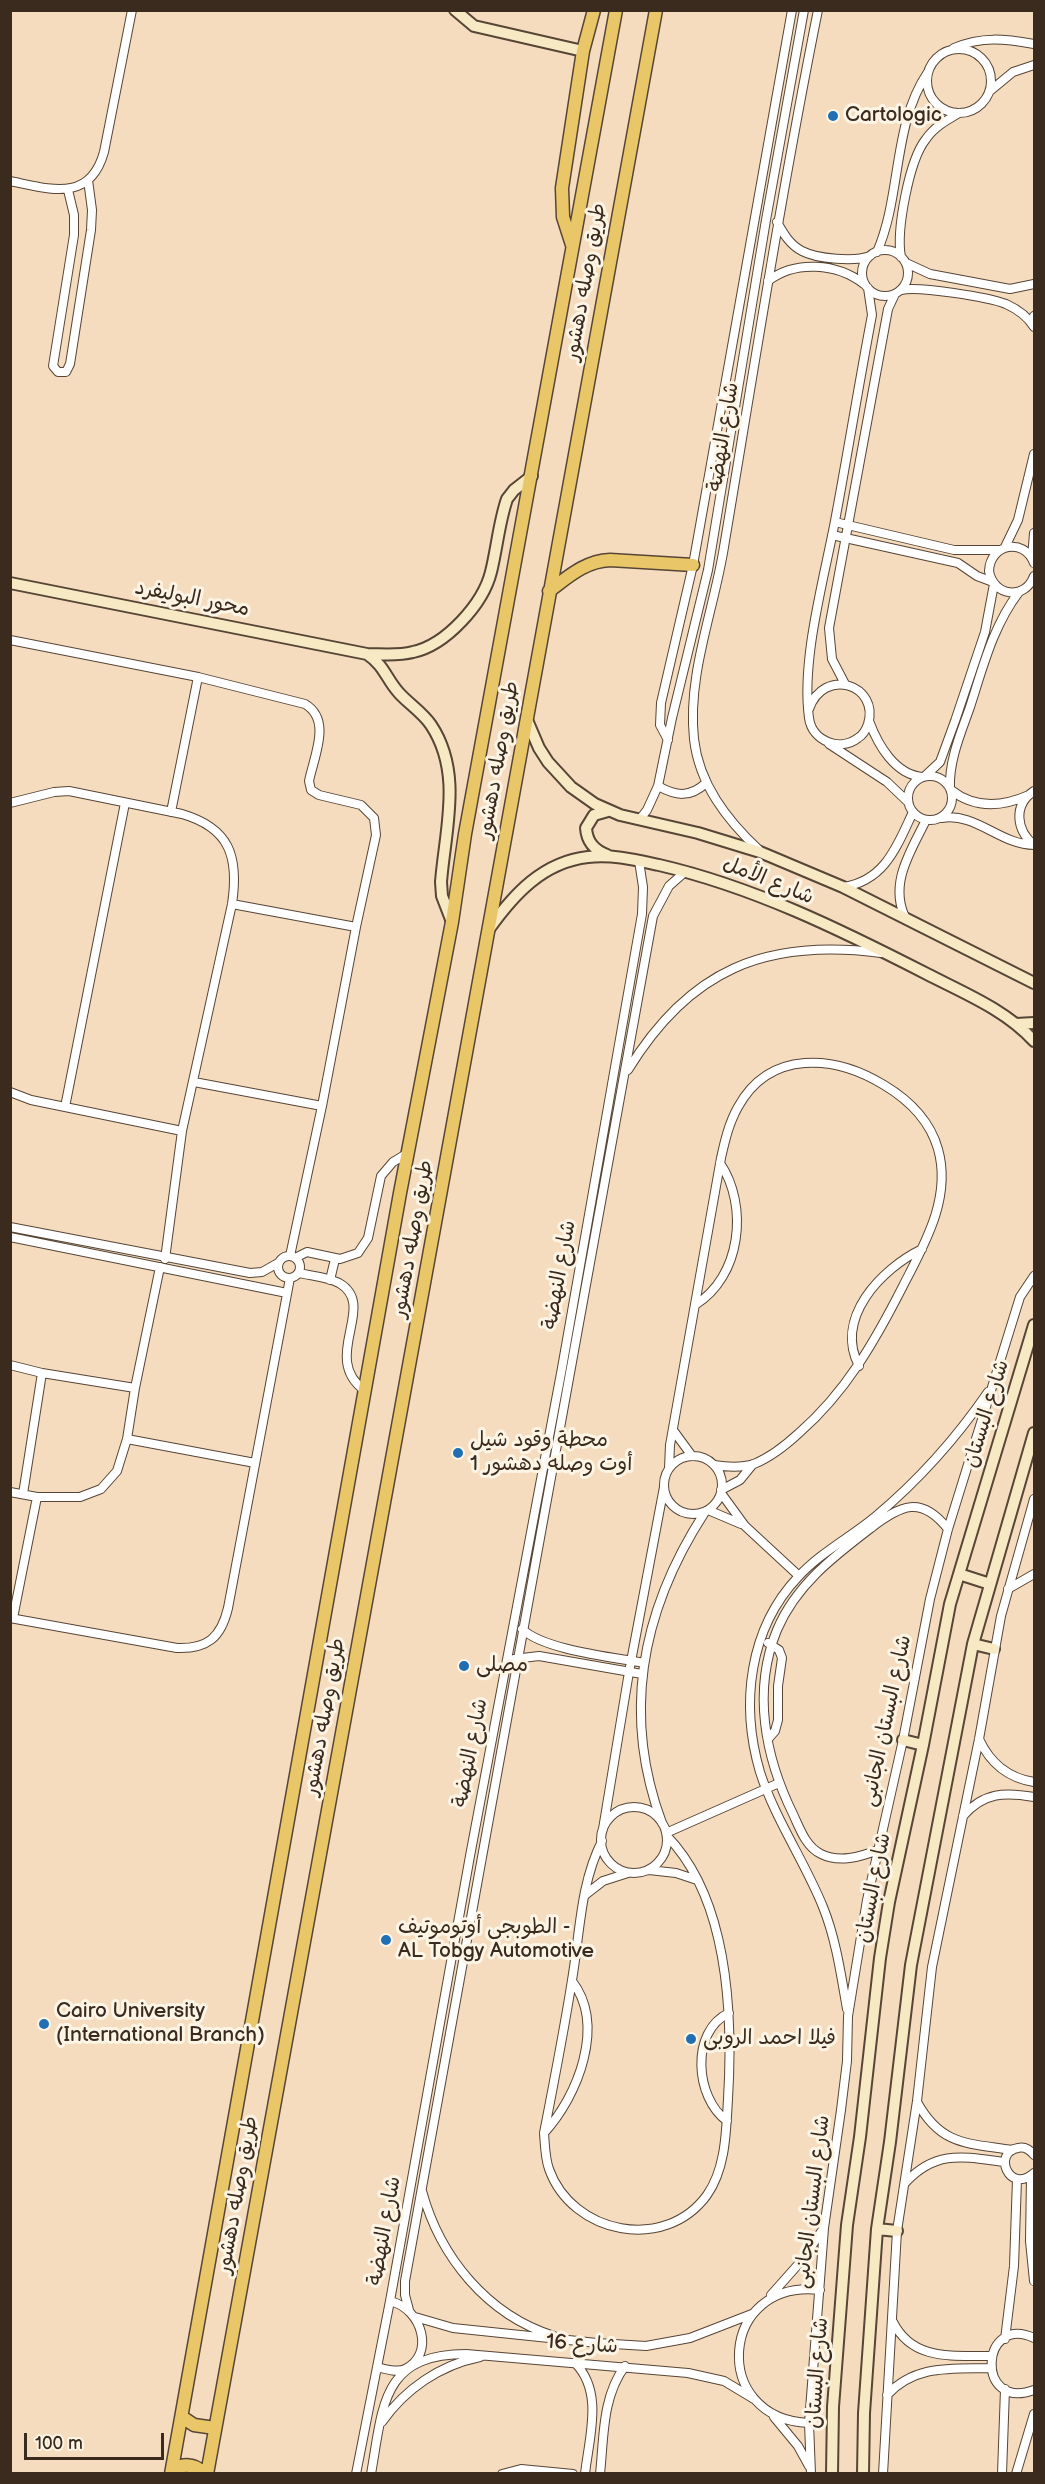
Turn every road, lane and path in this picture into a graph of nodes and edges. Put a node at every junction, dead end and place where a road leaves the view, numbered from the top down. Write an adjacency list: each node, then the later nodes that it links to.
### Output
1 (132, 10): 20 (street)
2 (455, 10): 11 (street)
3 (594, 10): 11 (main road)
4 (616, 10): 24 (main road, طريق وصله دهشور)
5 (656, 10): 49 (main road, طريق وصله دهشور)
6 (792, 10): 14 (street)
7 (804, 10): 15 (street, شارع النهضة)
8 (818, 10): 19 (street, شارع النهضة)
9 (1035, 44): 10 (street)
10 (950, 50): 13 (street); 16 (street)
11 (583, 51): 24 (main road)
12 (1035, 65): 16 (street)
13 (929, 71): 17 (street); 25 (street)
14 (779, 75): 15 (street); 45 (street)
15 (792, 77): 18 (street, شارع النهضة)
16 (990, 91): 17 (street)
17 (959, 113): 26 (street)
18 (785, 117): 19 (street); 32 (street, شارع النهضة)
19 (797, 119): 23 (street, شارع النهضة)
20 (88, 180): 22 (street); 22 (street)
21 (10, 181): 22 (street)
22 (68, 190)
23 (777, 222): 25 (street); 27 (street, شارع النهضة)
24 (573, 248): 35 (main road, طريق وصله دهشور)
25 (874, 254): 26 (street); 29 (street)
26 (904, 260): 28 (street); 30 (street)
27 (768, 281): 29 (street); 33 (street, شارع النهضة)
28 (1035, 284)
29 (867, 287): 30 (street); 38 (street)
30 (898, 292): 31 (street); 39 (street)
31 (1035, 327)
32 (742, 367): 33 (street); 36 (street, شارع النهضة)
33 (754, 369): 37 (street, شارع النهضة)
34 (1035, 454): 43 (street)
35 (532, 476): 53 (street, محور البوليفرد); 83 (main road, طريق وصله دهشور)
36 (718, 510): 37 (street); 59 (street, شارع النهضة)
37 (730, 512): 62 (street, شارع النهضة)
38 (835, 522): 39 (street); 41 (street)
39 (848, 525): 42 (street); 43 (street)
40 (1035, 533): 44 (street)
41 (832, 535): 42 (street); 56 (street)
42 (845, 538): 48 (street); 55 (street)
43 (1002, 549): 44 (street); 48 (street)
44 (1034, 561)
45 (693, 565): 49 (main road); 59 (street)
46 (1035, 576): 50 (street)
47 (10, 583): 53 (street, محور البوليفرد)
48 (993, 583): 50 (street); 61 (street)
49 (549, 591): 57 (main road, طريق وصله دهشور)
50 (1021, 591): 51 (street); 64 (street)
51 (1035, 591)
52 (10, 640): 54 (street)
53 (367, 654): 83 (street)
54 (198, 677): 70 (street); 84 (street)
55 (845, 684): 56 (street); 58 (street)
56 (809, 709): 60 (street)
57 (526, 717): 69 (street, شارع الأمل); 85 (main road, طريق وصله دهشور)
58 (869, 721): 60 (street); 61 (street)
59 (668, 740): 63 (street, شارع النهضة)
60 (825, 741): 66 (street)
61 (924, 777): 64 (street); 66 (street)
62 (706, 783): 63 (street); 76 (street, شارع النهضة)
63 (658, 786): 73 (street, شارع النهضة)
64 (950, 788): 65 (street); 72 (street)
65 (1032, 793): 75 (street)
66 (908, 802): 71 (street)
67 (10, 803): 68 (street)
68 (125, 803): 70 (street); 95 (street)
69 (609, 811): 73 (street, شارع الأمل); 77 (street)
70 (171, 812): 81 (street)
71 (913, 812): 74 (street); 80 (street)
72 (940, 818): 74 (street); 75 (street)
73 (640, 819): 76 (street, شارع الأمل)
74 (926, 820): 82 (street)
75 (1034, 845)
76 (760, 852): 80 (street, شارع الأمل)
77 (607, 855): 78 (street, شارع الأمل); 85 (street, شارع الأمل)
78 (639, 861): 79 (street, شارع الأمل); 97 (street, شارع النهضة)
79 (686, 871): 86 (street, شارع الأمل); 91 (street, شارع النهضة)
80 (843, 887): 82 (street, شارع الأمل)
81 (232, 904): 84 (street); 92 (street)
82 (906, 919): 87 (street, شارع الأمل)
83 (452, 922): 99 (main road, طريق وصله دهشور)
84 (356, 927): 94 (street)
85 (487, 932): 221 (main road, طريق وصله دهشور)
86 (887, 954): 89 (street, شارع الأمل); 91 (street)
87 (1035, 983)
88 (1035, 1023): 89 (street)
89 (1016, 1024): 90 (street, شارع الأمل)
90 (1035, 1041)
91 (625, 1074): 98 (street, شارع النهضة)
92 (194, 1082): 94 (street); 96 (street)
93 (10, 1092): 95 (street)
94 (322, 1106): 104 (street)
95 (65, 1107): 96 (street)
96 (182, 1131): 105 (street)
97 (601, 1138): 98 (street); 150 (street, شارع النهضة)
98 (611, 1140): 145 (street, شارع النهضة)
99 (408, 1153): 106 (street); 121 (main road, طريق وصله دهشور)
100 (720, 1163): 103 (street); 114 (street); 114 (street)
101 (10, 1227): 105 (street)
102 (10, 1237): 108 (street)
103 (921, 1249): 117 (street); 117 (street)
104 (292, 1257): 106 (street); 107 (street); 109 (street)
105 (165, 1258): 107 (street)
106 (335, 1259): 112 (street)
107 (278, 1263): 111 (street)
108 (160, 1268): 113 (street); 120 (street)
109 (299, 1273): 111 (street); 112 (street)
110 (1035, 1276): 119 (street, شارع البستان الجانبى)
111 (290, 1278): 113 (street)
112 (330, 1280): 121 (street)
113 (287, 1293): 126 (street)
114 (695, 1305): 122 (street)
115 (1035, 1324): 139 (street, شارع البستان)
116 (10, 1365): 118 (street)
117 (859, 1366): 127 (street)
118 (42, 1373): 120 (street); 133 (street)
119 (992, 1385): 138 (street, شارع البستان الجانبى); 141 (street)
120 (135, 1388): 124 (street)
121 (365, 1391): 218 (main road, طريق وصله دهشور)
122 (673, 1430): 125 (street); 129 (street)
123 (1035, 1433): 142 (street)
124 (127, 1439): 126 (street); 134 (street)
125 (692, 1456): 128 (street); 129 (street)
126 (255, 1463): 144 (street)
127 (753, 1464): 128 (street); 131 (street)
128 (714, 1465): 131 (street)
129 (669, 1468): 130 (street)
130 (664, 1487): 136 (street); 152 (street)
131 (721, 1491): 136 (street); 137 (street)
132 (10, 1492): 133 (street)
133 (23, 1494): 134 (street)
134 (37, 1497): 144 (street)
135 (1034, 1504): 143 (street)
136 (707, 1511): 137 (street); 153 (street)
137 (745, 1526): 141 (street)
138 (948, 1530): 148 (street); 158 (street, شارع البستان الجانبى)
139 (959, 1574): 142 (street); 159 (street, شارع البستان)
140 (1035, 1574): 143 (street)
141 (799, 1576): 146 (street)
142 (990, 1584): 147 (street)
143 (1008, 1589): 149 (street)
144 (12, 1618)
145 (522, 1629): 151 (street, شارع النهضة); 152 (street)
146 (760, 1640): 148 (street); 162 (street)
147 (974, 1644): 149 (street); 192 (street)
148 (772, 1645): 156 (street); 156 (street)
149 (994, 1649): 157 (street)
150 (507, 1658): 151 (street); 170 (street, شارع النهضة)
151 (517, 1659): 154 (street); 171 (street, شارع النهضة)
152 (631, 1661): 153 (street); 154 (street)
153 (644, 1663): 155 (street)
154 (629, 1672): 155 (street); 166 (street)
155 (642, 1674): 165 (street)
156 (768, 1739): 161 (street)
157 (979, 1739): 160 (street); 164 (street)
158 (903, 1740): 159 (street); 169 (street, شارع البستان الجانبى)
159 (923, 1745): 231 (street, شارع البستان)
160 (1035, 1782)
161 (779, 1783): 162 (street); 169 (street)
162 (767, 1789): 167 (street); 178 (street)
163 (1035, 1797): 164 (street)
164 (962, 1817): 179 (street)
165 (662, 1823): 166 (street); 167 (street)
166 (603, 1829): 168 (street)
167 (666, 1834): 172 (street); 174 (street)
168 (602, 1841): 173 (street); 175 (street)
169 (878, 1850): 178 (street, شارع البستان الجانبى)
170 (470, 1856): 171 (street); 189 (street, شارع النهضة)
171 (481, 1858): 190 (street, شارع النهضة)
172 (647, 1870): 173 (street); 174 (street)
173 (633, 1873): 175 (street)
174 (697, 1880): 177 (street)
175 (585, 1895): 176 (street)
176 (572, 1981): 181 (street); 181 (street)
177 (729, 2013): 180 (street); 180 (street)
178 (848, 2016): 191 (street, شارع البستان الجانبى)
179 (917, 2101): 183 (street); 188 (street)
180 (727, 2121): 181 (street)
181 (544, 2133)
182 (1031, 2147): 183 (street); 184 (street)
183 (1012, 2150): 185 (street)
184 (1035, 2155)
185 (1005, 2162): 187 (street); 188 (street)
186 (1033, 2174): 187 (street); 194 (street)
187 (1017, 2179): 202 (street)
188 (905, 2183): 193 (street)
189 (411, 2187): 190 (street); 196 (street, شارع النهضة)
190 (422, 2189): 198 (street, شارع النهضة); 204 (street)
191 (824, 2228): 195 (street, شارع البستان الجانبى); 197 (street)
192 (877, 2229): 193 (street); 232 (street)
193 (897, 2231): 201 (street)
194 (1035, 2281)
195 (820, 2290): 197 (street); 219 (street, شارع البستان الجانبى)
196 (390, 2301): 198 (street); 209 (street, شارع النهضة)
197 (765, 2301): 199 (street)
198 (409, 2310): 200 (street)
199 (752, 2314): 204 (street, شارع 16); 215 (street)
200 (415, 2317): 204 (street, شارع 16); 211 (street)
201 (892, 2320): 206 (street); 214 (street)
202 (1005, 2338): 203 (street); 206 (street)
203 (1035, 2338)
204 (570, 2340)
205 (487, 2356): 207 (street, شارع 16); 211 (street, شارع 16); 220 (street)
206 (992, 2356): 210 (street)
207 (575, 2362): 208 (street, شارع 16); 229 (street)
208 (625, 2366): 215 (street, شارع 16); 230 (street)
209 (377, 2367): 211 (street); 225 (street, شارع النهضة)
210 (991, 2368): 212 (street); 214 (street)
211 (405, 2369): 220 (street)
212 (1005, 2389): 213 (street); 234 (street)
213 (1035, 2390)
214 (886, 2395): 233 (street)
215 (754, 2399): 216 (street)
216 (771, 2414): 219 (street); 223 (street)
217 (1035, 2414): 235 (street)
218 (182, 2417): 221 (main road); 222 (main road, طريق وصله دهشور)
219 (809, 2423): 223 (street, شارع البستان الجانبى)
220 (380, 2426): 226 (street)
221 (215, 2428): 224 (main road, طريق وصله دهشور)
222 (172, 2472): 224 (main road)
223 (811, 2472)
224 (206, 2474)
225 (356, 2474)
226 (371, 2474)
227 (502, 2474): 228 (street)
228 (573, 2474)
229 (585, 2474)
230 (600, 2474)
231 (832, 2474)
232 (863, 2474)
233 (883, 2474)
234 (1002, 2474)
235 (1016, 2474)

